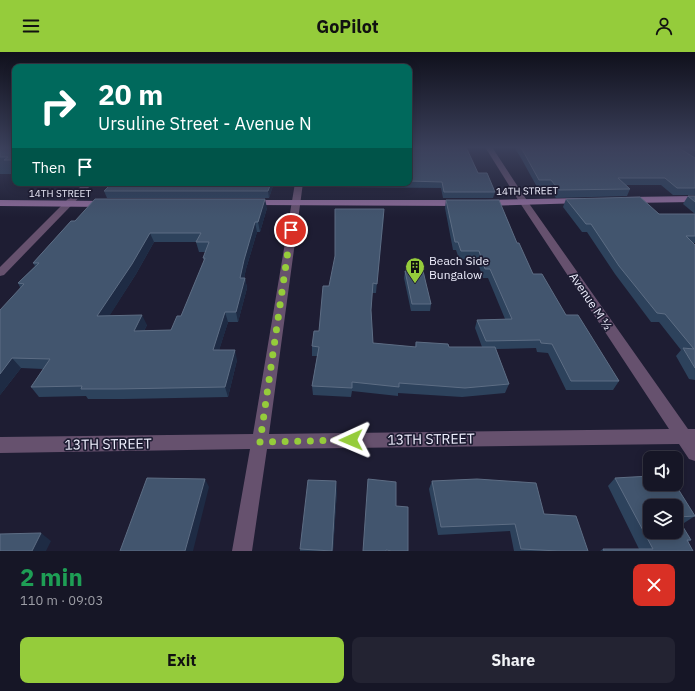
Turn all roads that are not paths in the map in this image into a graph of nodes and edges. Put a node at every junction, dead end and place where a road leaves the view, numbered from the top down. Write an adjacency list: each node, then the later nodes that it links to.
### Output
1 (503, 170): 7 (street, Avenue M ½)
2 (86, 186): 11 (street)
3 (298, 186): 10 (street)
4 (695, 199): 5 (main road)
5 (621, 200)
6 (591, 201): 7 (main road, 14TH STREET)
7 (524, 202): 10 (main road, 14TH STREET); 14 (street, Avenue M ½)
8 (0, 203): 11 (main road, 14TH STREET)
9 (242, 203): 10 (main road, 14TH STREET)
10 (295, 203): 15 (street)
11 (68, 204): 12 (main road, 14TH STREET); 13 (street)
12 (114, 204)
13 (0, 273)
14 (689, 436): 15 (street, 13TH STREET); 17 (street, Avenue M ½)
15 (260, 442): 16 (street, 13TH STREET); 18 (street)
16 (0, 445)
17 (695, 453)
18 (242, 551)

